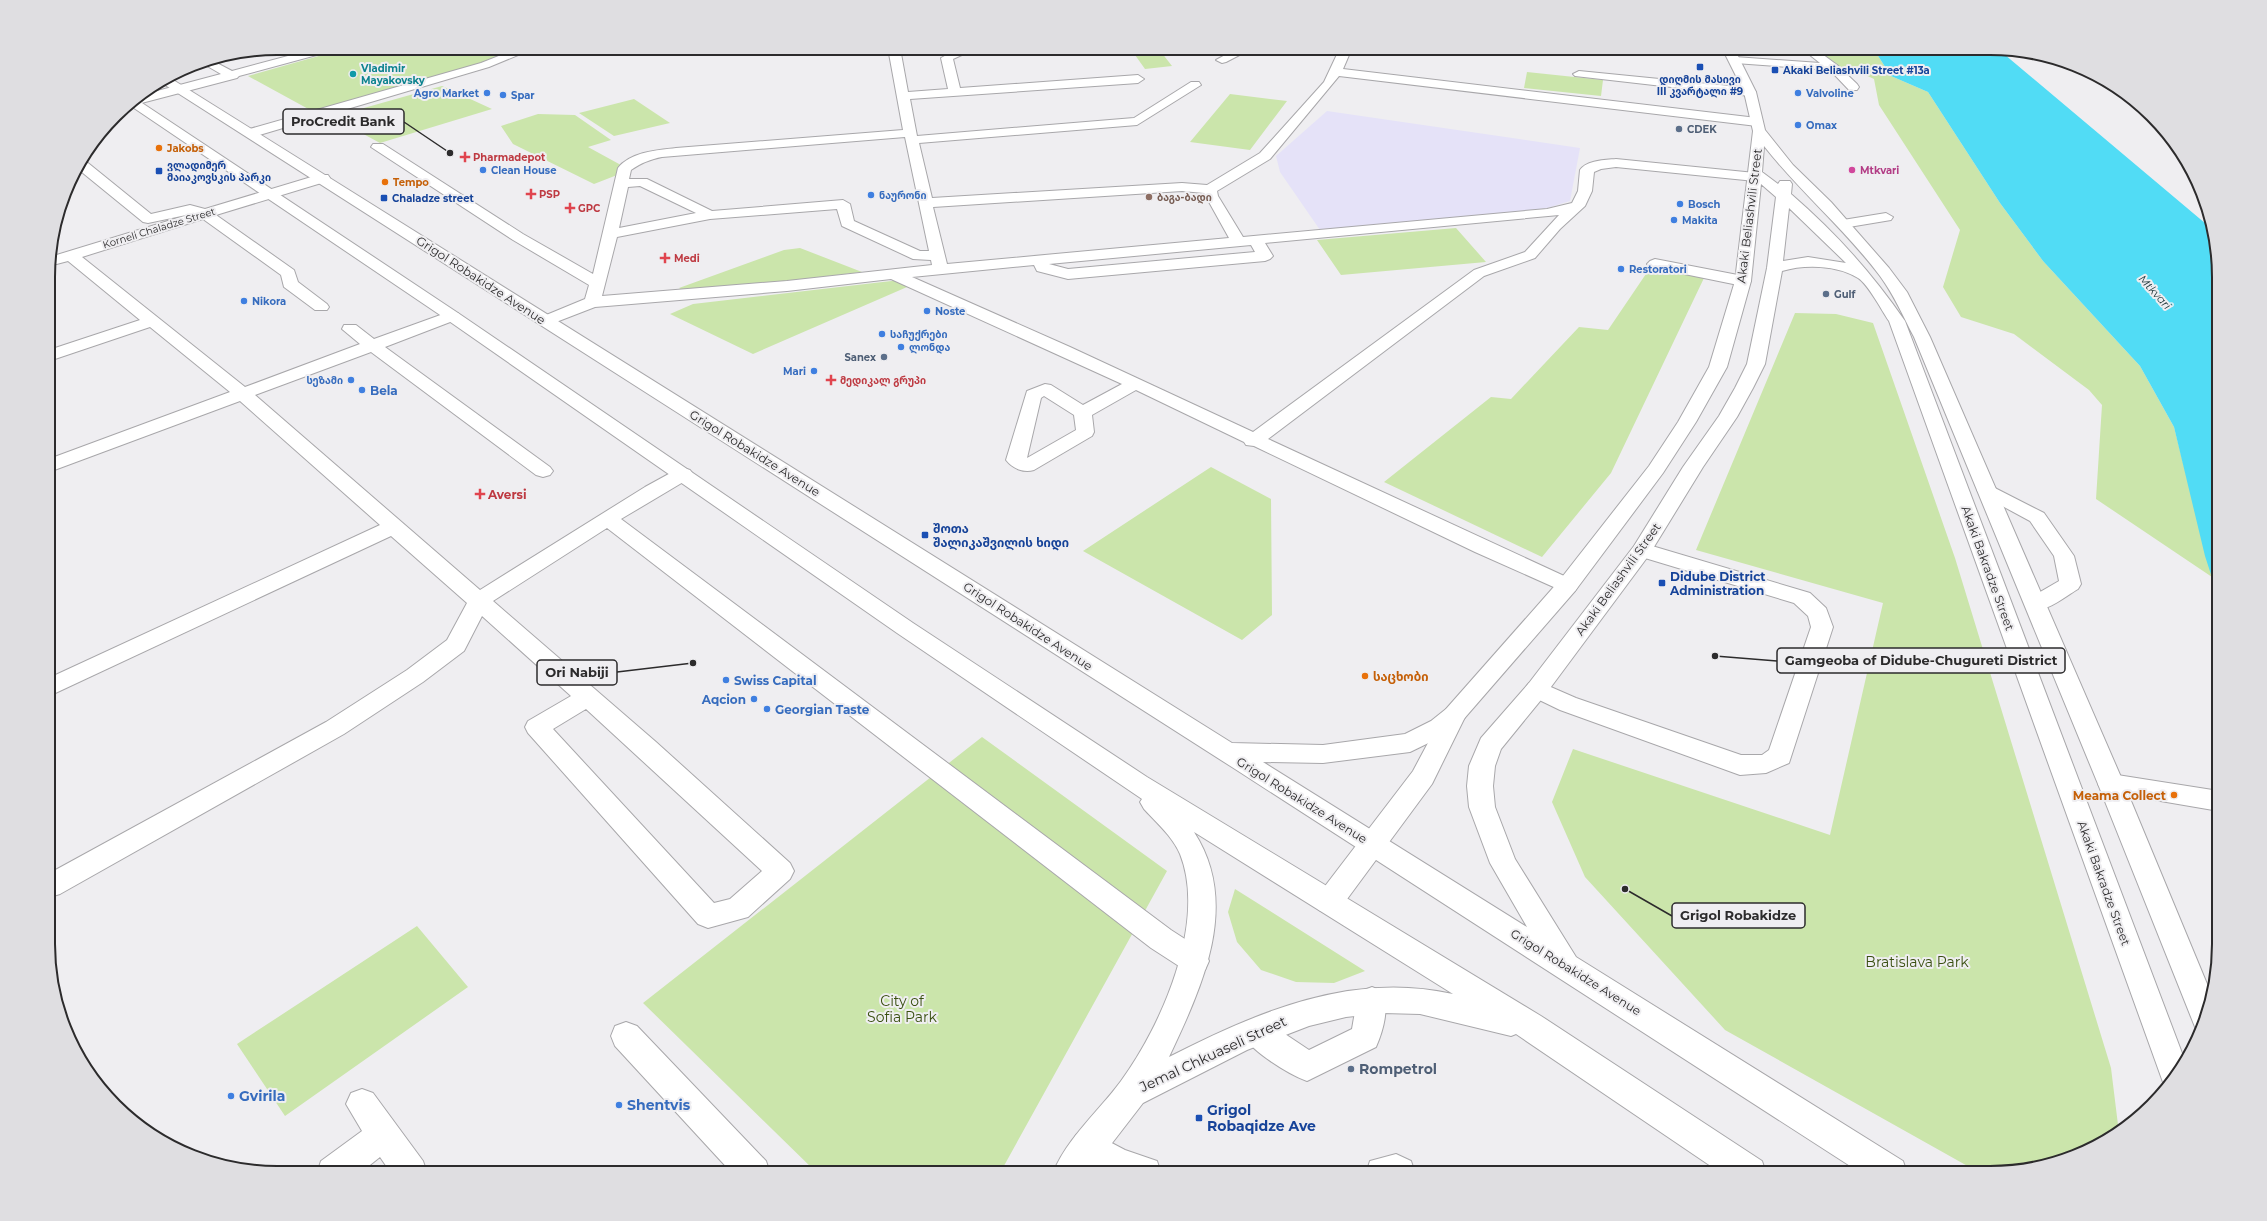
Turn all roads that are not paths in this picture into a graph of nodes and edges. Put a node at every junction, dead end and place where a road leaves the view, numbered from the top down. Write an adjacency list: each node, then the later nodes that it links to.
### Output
1 (306, 55): 15 (main road)
2 (511, 55): 27 (main road)
3 (895, 55): 23 (main road)
4 (952, 55): 21 (main road)
5 (1232, 55): 10 (main road)
6 (1343, 55): 13 (main road)
7 (1732, 55): 22 (main road, Akaki Beliashvili Street)
8 (1745, 55): 12 (main road)
9 (1816, 55): 12 (main road)
10 (1222, 60)
11 (213, 65): 15 (main road)
12 (1832, 67): 19 (main road)
13 (1336, 72): 26 (main road); 37 (main road)
14 (1579, 74): 22 (main road)
15 (233, 76): 20 (main road)
16 (1138, 79): 21 (main road)
17 (170, 83): 20 (main road, Grigol Robakidze Avenue)
18 (1195, 85): 28 (main road)
19 (1853, 87)
20 (182, 90): 24 (main road); 27 (main road, Grigol Robakidze Avenue)
21 (955, 92): 23 (main road)
22 (1750, 92): 26 (main road, Akaki Beliashvili Street)
23 (903, 96): 28 (main road)
24 (145, 99)
25 (137, 105): 38 (main road)
26 (1758, 127): 33 (main road, Akaki Beliashvili Street); 34 (main road, Akaki Beliashvili Street)
27 (251, 133): 35 (main road, Grigol Robakidze Avenue)
28 (910, 136): 29 (main road); 40 (main road)
29 (780, 144): 31 (main road); 36 (main road)
30 (378, 147): 58 (main road)
31 (781, 158)
32 (84, 167): 42 (main road)
33 (1788, 168): 39 (main road, Akaki Beliashvili Street); 45 (main road)
34 (1755, 175): 39 (main road, Akaki Bakradze Street); 41 (main road); 57 (main road, Akaki Beliashvili Street)
35 (322, 178): 38 (main road, Korneli Chaladze Street); 63 (main road, Grigol Robakidze Avenue)
36 (622, 182): 43 (main road); 46 (main road)
37 (1210, 189): 40 (main road); 48 (main road)
38 (270, 194): 42 (main road, Korneli Chaladze Street); 61 (main road)
39 (1783, 194): 54 (main road, Akaki Beliashvili Street); 56 (main road, Akaki Bakradze Street)
40 (925, 203): 52 (main road)
41 (1578, 206): 47 (main road); 70 (main road)
42 (205, 214): 49 (main road, Korneli Chaladze Street); 60 (main road)
43 (710, 215): 46 (main road); 52 (main road)
44 (1886, 217): 45 (main road)
45 (1843, 224): 74 (main road)
46 (611, 234): 58 (main road)
47 (1256, 240): 48 (main road); 51 (main road)
48 (1238, 241): 51 (main road)
49 (70, 255): 50 (main road, Korneli Chaladze Street); 62 (main road)
50 (55, 260)
51 (1040, 260): 52 (main road)
52 (938, 262): 55 (main road)
53 (1655, 264): 57 (main road)
54 (1775, 268): 56 (main road); 77 (main road, Akaki Beliashvili Street)
55 (893, 274): 59 (main road); 67 (main road)
56 (1865, 276): 99 (main road, Akaki Bakradze Street)
57 (1743, 281): 78 (main road, Akaki Beliashvili Street)
58 (597, 283): 59 (main road)
59 (592, 302): 63 (main road)
60 (321, 307)
61 (452, 316): 65 (main road); 73 (main road)
62 (152, 321): 66 (main road); 68 (main road)
63 (545, 321): 85 (main road, Grigol Robakidze Avenue)
64 (350, 329): 65 (main road)
65 (372, 346): 68 (main road); 72 (main road)
66 (55, 354)
67 (1134, 384): 69 (main road); 70 (main road)
68 (242, 393): 71 (main road); 76 (main road)
69 (1083, 413)
70 (1253, 441): 78 (main road)
71 (55, 464)
72 (543, 471)
73 (683, 474): 75 (main road); 86 (main road)
74 (1987, 490): 80 (main road); 80 (main road)
75 (608, 519): 79 (main road); 92 (main road)
76 (393, 527): 79 (main road); 81 (main road)
77 (1642, 550): 82 (main road, Akaki Beliashvili Street); 82 (main road)
78 (1567, 586): 84 (main road, Akaki Beliashvili Street)
79 (479, 600): 83 (main road); 90 (main road)
80 (2036, 604): 87 (main road)
81 (55, 685)
82 (1537, 688): 93 (main road, Akaki Beliashvili Street)
83 (587, 697): 83 (main road)
84 (1454, 715): 85 (main road, Akaki Beliashvili Street); 89 (main road)
85 (1226, 752): 89 (main road, Grigol Robakidze Avenue)
86 (1138, 784): 91 (main road); 92 (main road, Jemal Chkuaseli Street)
87 (2111, 784): 88 (main road); 95 (main road)
88 (2212, 800)
89 (1372, 844): 91 (main road); 93 (main road, Grigol Robakidze Avenue)
90 (55, 883)
91 (1329, 902): 96 (main road)
92 (1196, 961): 100 (main road, Jemal Chkuaseli Street)
93 (1566, 964): 110 (main road, Grigol Robakidze Avenue)
94 (1372, 1000): 96 (main road, Jemal Chkuaseli Street); 97 (main road, Jemal Chkuaseli Street); 97 (main road)
95 (2202, 1008)
96 (1530, 1026): 109 (main road)
97 (1256, 1032): 100 (main road, Jemal Chkuaseli Street)
98 (626, 1036): 106 (main road)
99 (2173, 1070)
100 (1132, 1093): 103 (main road, Jemal Chkuaseli Street)
101 (362, 1104): 102 (main road)
102 (384, 1135): 104 (main road); 105 (main road)
103 (1086, 1146): 107 (main road, Jemal Chkuaseli Street); 108 (main road)
104 (342, 1166)
105 (406, 1166)
106 (747, 1166)
107 (1073, 1166)
108 (1125, 1166)
109 (1740, 1166)
110 (1880, 1166)

